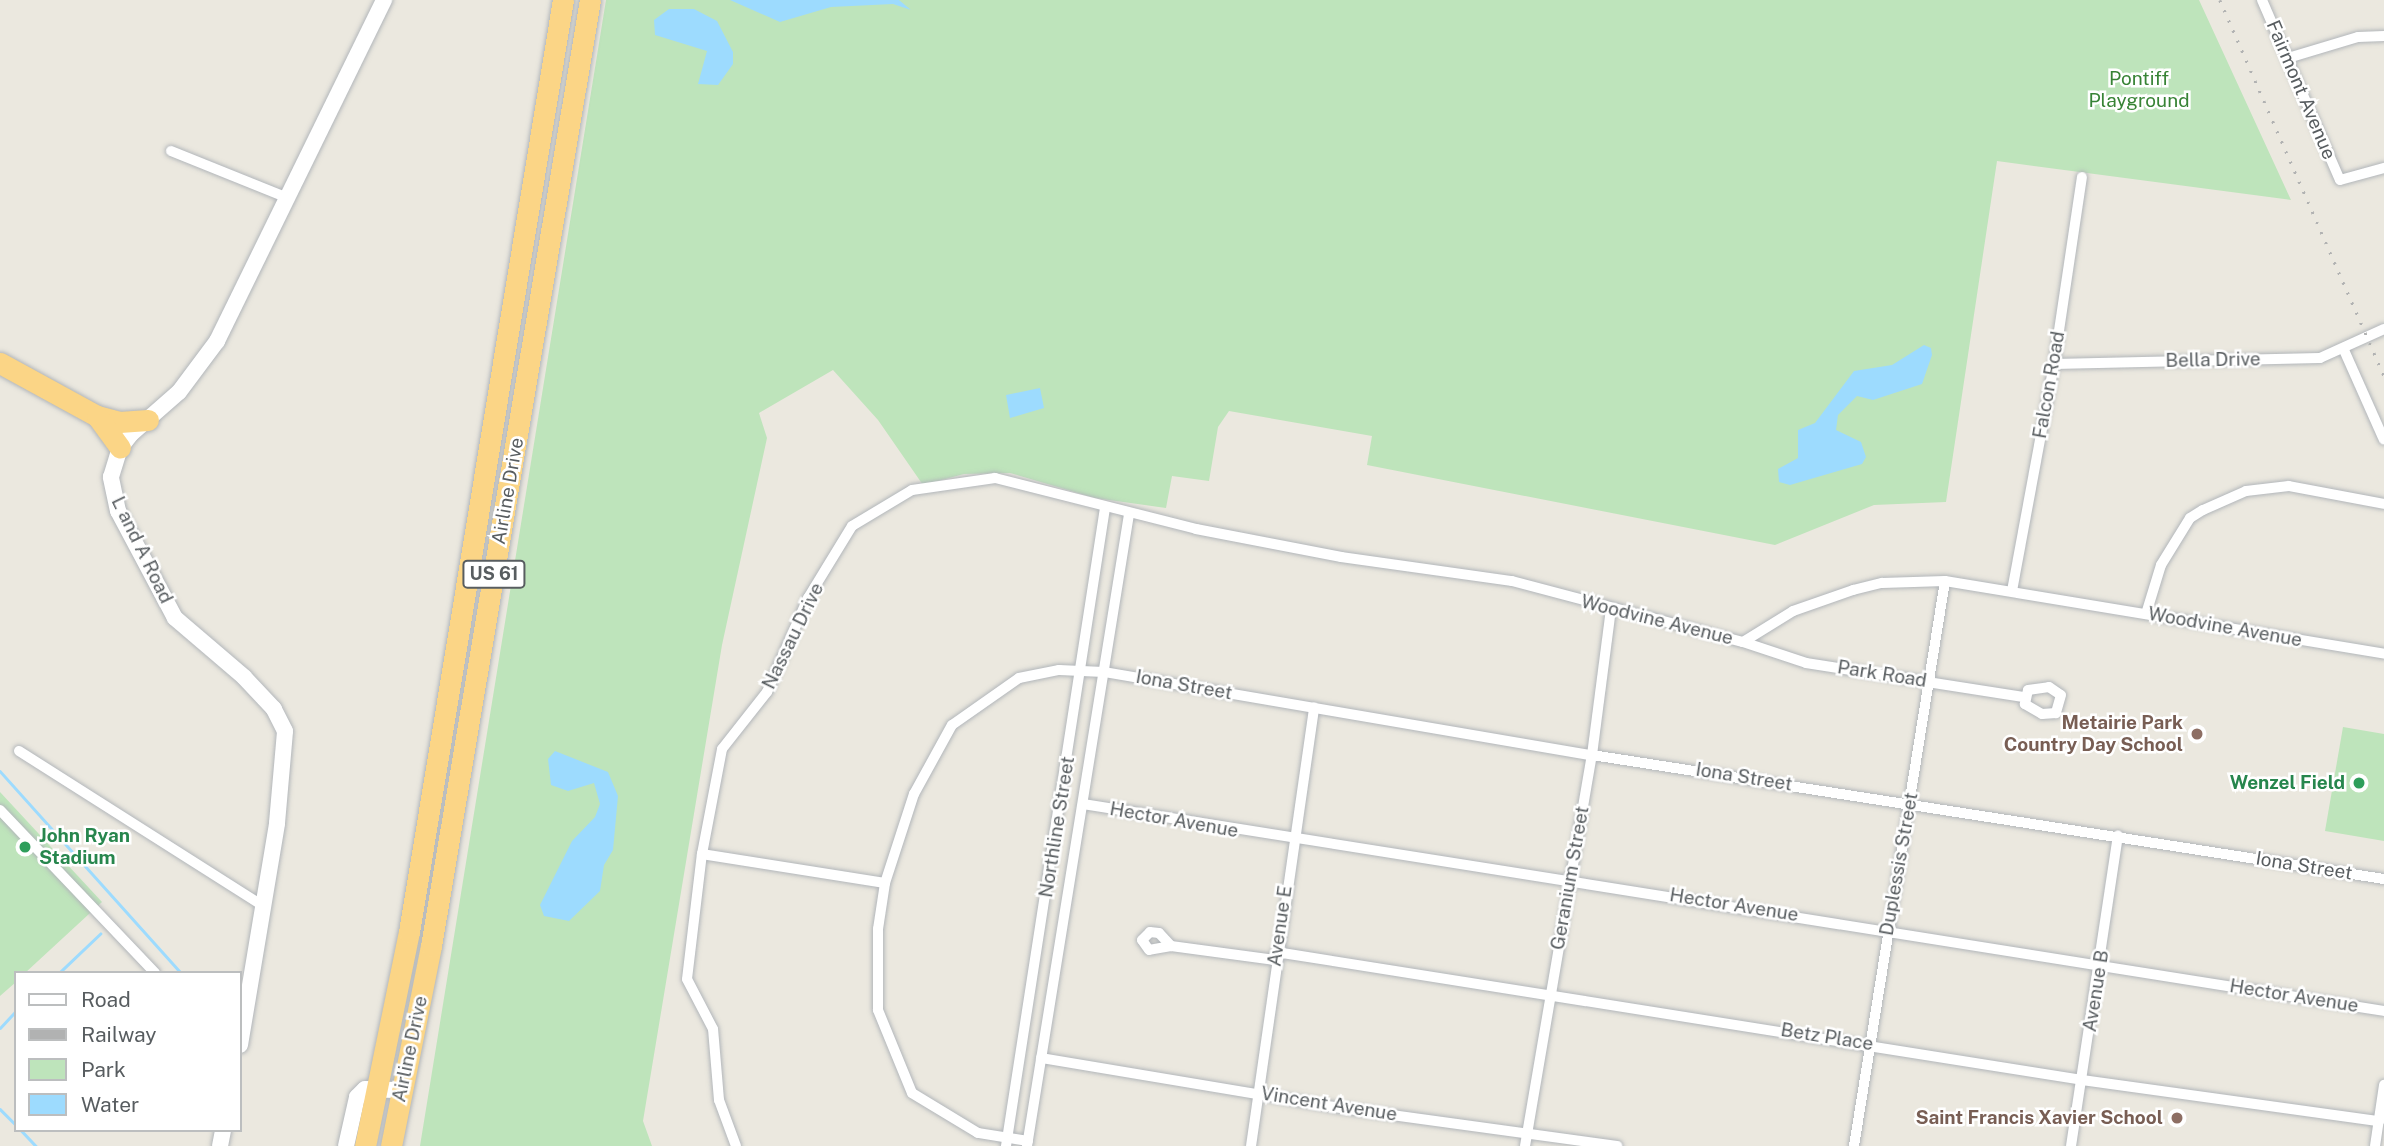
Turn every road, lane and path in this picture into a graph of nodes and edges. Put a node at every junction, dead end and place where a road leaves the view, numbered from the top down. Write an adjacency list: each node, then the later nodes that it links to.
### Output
1 (384, 0): 12 (street)
2 (563, 0): 7 (highway, Airline Drive / US 61)
3 (590, 0): 8 (highway, Airline Drive / US 61)
4 (2262, 0): 6 (street, Fairmont Avenue)
5 (2384, 36): 6 (street)
6 (2288, 58): 10 (street, Fairmont Avenue)
7 (550, 81): 8 (highway); 24 (highway, Airline Drive / US 61)
8 (576, 83): 25 (highway, Airline Drive / US 61)
9 (171, 151): 12 (street)
10 (2384, 168)
11 (2082, 177): 16 (street, Falcon Road)
12 (288, 198): 18 (street)
13 (2384, 329): 14 (street, Bella Drive)
14 (2344, 349): 16 (street, Bella Drive); 19 (street)
15 (0, 363): 17 (highway)
16 (2054, 363): 27 (street, Falcon Road)
17 (97, 416): 18 (highway); 20 (highway)
18 (148, 420): 20 (street)
19 (2384, 439)
20 (120, 448): 48 (street, L and A Road)
21 (2384, 504): 29 (street)
22 (1105, 508): 23 (street, Nassau Drive); 32 (street, Northline Street); 44 (street, Nassau Drive)
23 (1129, 514): 28 (street, Woodvine Avenue); 33 (street, Northline Street)
24 (476, 535): 25 (highway); 61 (highway, Airline Drive / US 61)
25 (500, 539): 62 (highway, Airline Drive / US 61)
26 (1945, 581): 27 (street, Woodvine Avenue); 30 (street, Woodvine Avenue); 34 (street, Duplessis Street)
27 (2012, 592): 29 (street, Woodvine Avenue)
28 (1611, 608): 30 (street, Woodvine Avenue); 38 (street, Geranium Street)
29 (2146, 614): 31 (street, Woodvine Avenue)
30 (1743, 642): 34 (street, Park Road)
31 (2384, 654)
32 (1082, 671): 33 (street, Iona Street); 47 (street, Iona Street); 66 (street, Northline Street)
33 (1104, 672): 36 (street, Iona Street); 40 (street, Northline Street)
34 (1929, 681): 35 (street, Park Road); 39 (street, Duplessis Street)
35 (2023, 697)
36 (1314, 707): 38 (street, Iona Street); 43 (street, Avenue E)
37 (19, 751): 48 (street)
38 (1592, 755): 39 (street, Iona Street); 45 (street, Geranium Street)
39 (1910, 802): 42 (street, Iona Street); 49 (street, Duplessis Street)
40 (1083, 804): 43 (street, Hector Avenue); 58 (street, Northline Street)
41 (0, 810): 53 (street)
42 (2118, 836): 46 (street, Iona Street); 52 (street, Avenue B)
43 (1292, 840): 45 (street, Hector Avenue); 51 (street, Avenue E)
44 (702, 854): 47 (street); 71 (street, Nassau Drive)
45 (1569, 878): 49 (street, Hector Avenue); 54 (street, Geranium Street)
46 (2384, 878)
47 (885, 883): 66 (street, Iona Street)
48 (263, 906): 56 (street, L and A Road)
49 (1888, 930): 52 (street, Hector Avenue); 57 (street, Duplessis Street)
50 (1171, 946): 51 (street, Betz Place)
51 (1276, 956): 54 (street, Betz Place); 63 (street, Avenue E)
52 (2101, 964): 55 (street, Hector Avenue); 59 (street, Avenue B)
53 (153, 971)
54 (1550, 996): 57 (street, Betz Place); 65 (street, Geranium Street)
55 (2384, 1011)
56 (242, 1033)
57 (1872, 1044): 59 (street, Betz Place); 75 (street, Duplessis Street)
58 (1041, 1058): 63 (street, Vincent Avenue); 67 (street, Northline Street)
59 (2082, 1080): 64 (street, Betz Place); 76 (street, Avenue B)
60 (2384, 1085): 64 (street)
61 (377, 1088): 62 (street); 68 (street); 69 (highway, Airline Drive / US 61)
62 (402, 1090): 70 (highway, Airline Drive / US 61)
63 (1260, 1093): 65 (street, Vincent Avenue); 72 (street, Avenue E)
64 (2379, 1121): 77 (street)
65 (1527, 1132): 73 (street, Geranium Street); 74 (street, Vincent Avenue)
66 (1007, 1142): 67 (street, Iona Street)
67 (1028, 1144)
68 (346, 1146)
69 (365, 1146)
70 (391, 1146)
71 (736, 1146)
72 (1251, 1146)
73 (1525, 1146)
74 (1617, 1146)
75 (1854, 1146)
76 (2071, 1146)
77 (2375, 1146)

